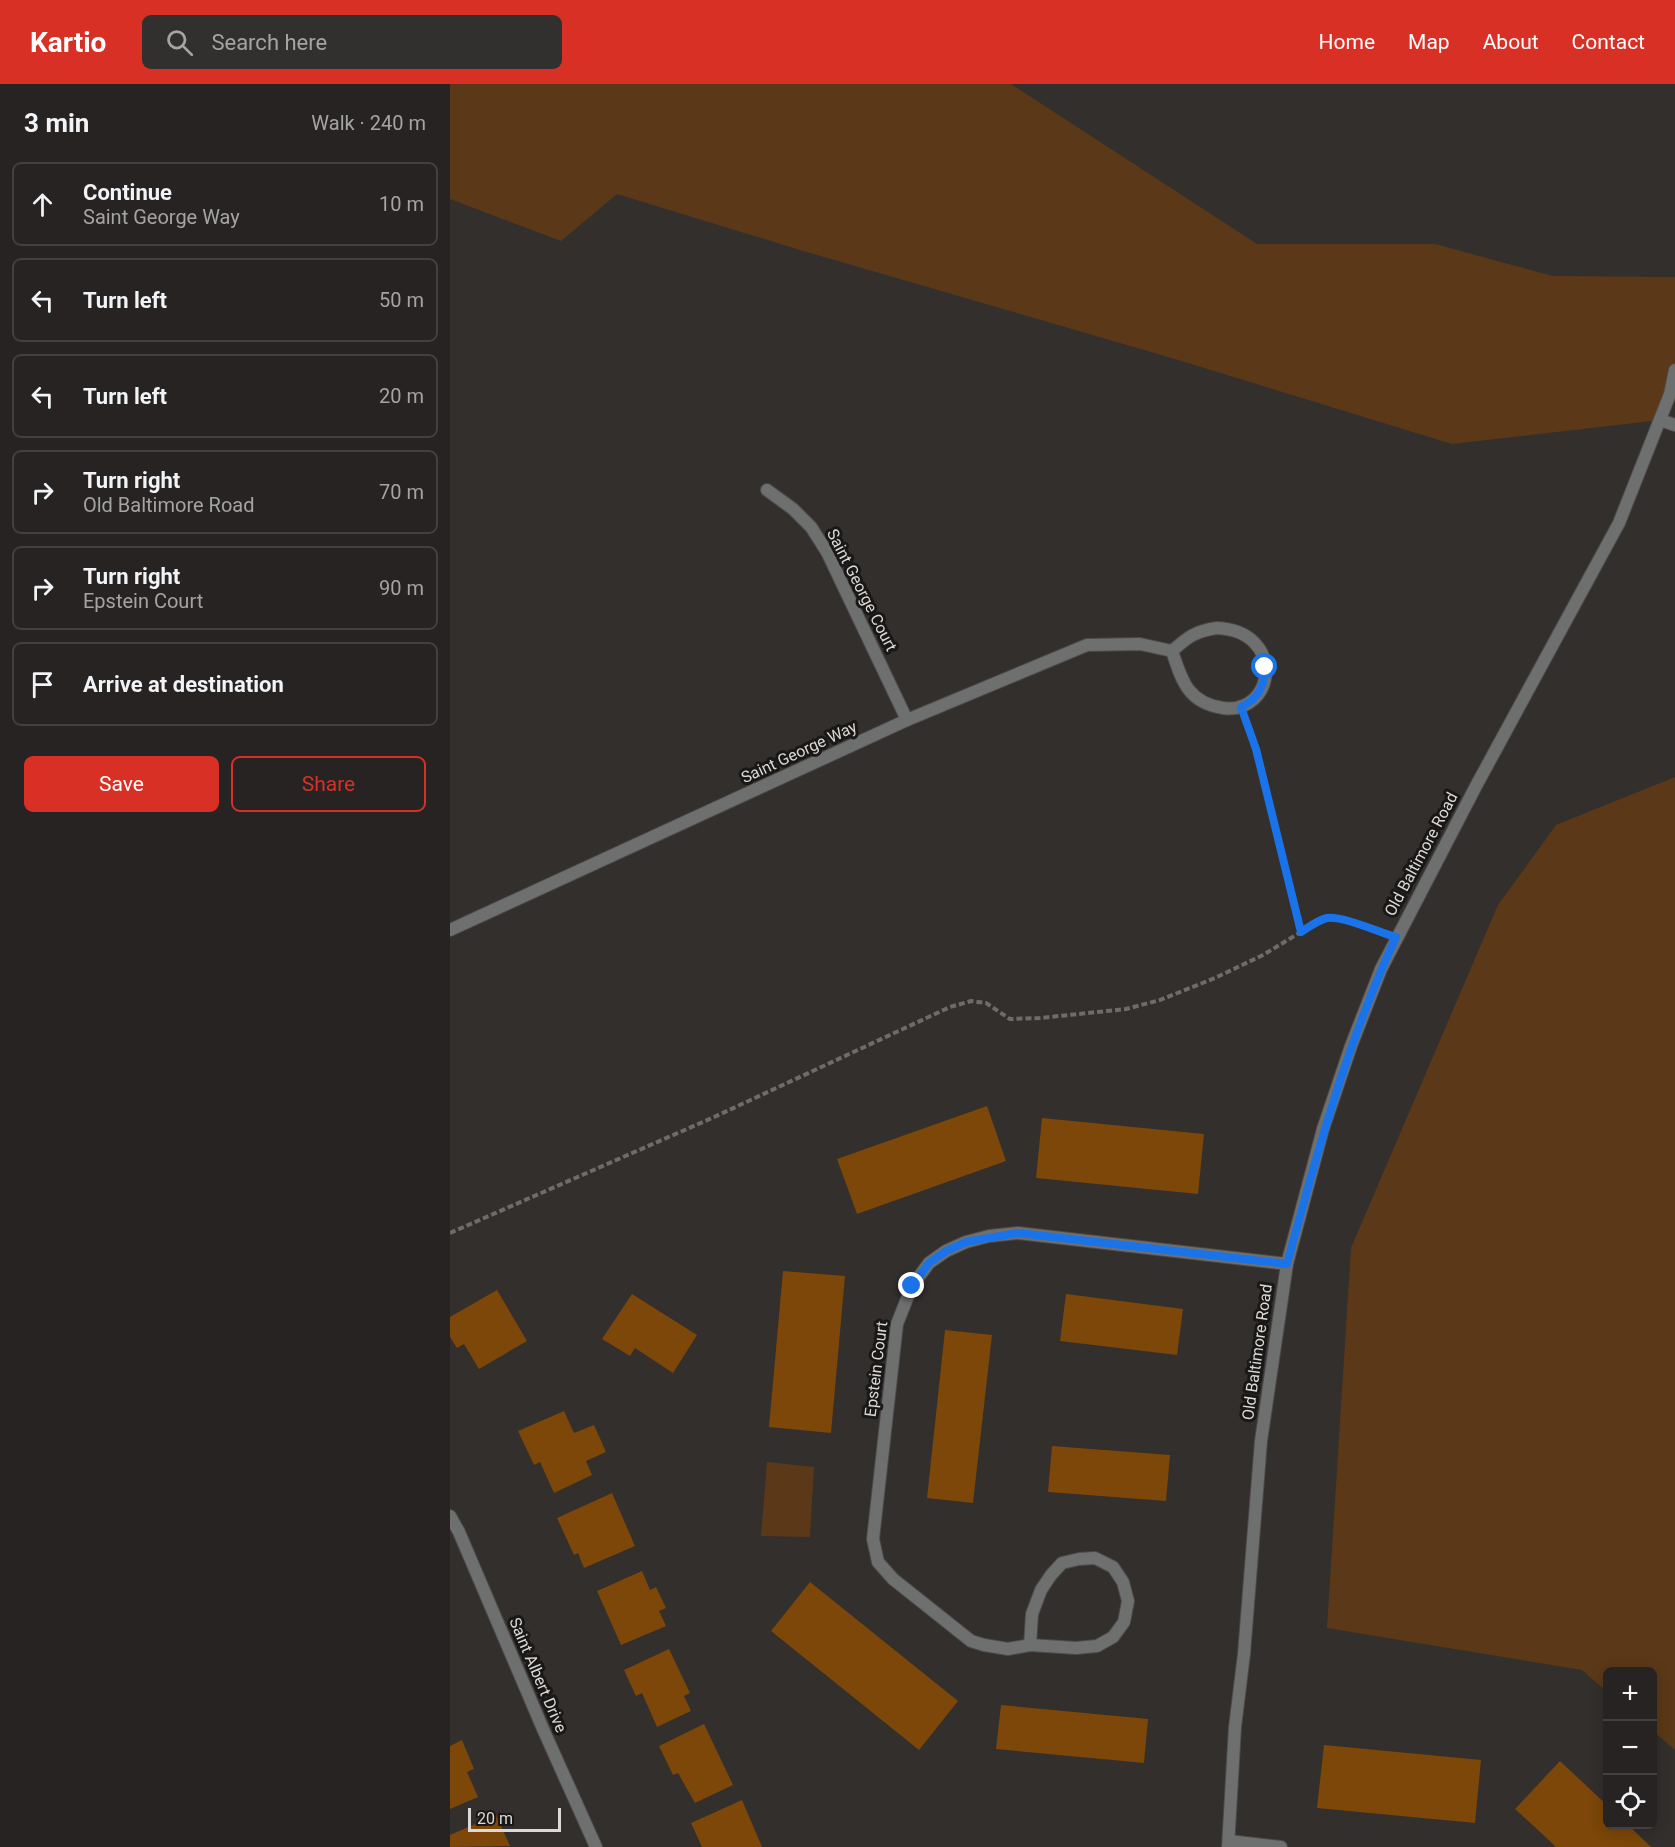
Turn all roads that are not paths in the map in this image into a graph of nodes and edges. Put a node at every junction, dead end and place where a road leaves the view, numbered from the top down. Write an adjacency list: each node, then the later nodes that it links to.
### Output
1 (1675, 370): 2 (street, Old Baltimore Road)
2 (1660, 420): 3 (street); 8 (street, Old Baltimore Road)
3 (1675, 425)
4 (767, 490): 6 (street, Saint George Court)
5 (1172, 651): 5 (street); 6 (street, Saint George Way)
6 (907, 720): 7 (street, Saint George Way)
7 (450, 930)
8 (1287, 1264): 10 (street, Epstein Court); 11 (street, Old Baltimore Road)
9 (450, 1516): 12 (street, Saint Albert Drive)
10 (1030, 1646): 10 (street, Epstein Court)
11 (1228, 1844): 13 (street)
12 (596, 1847)
13 (1281, 1847)

